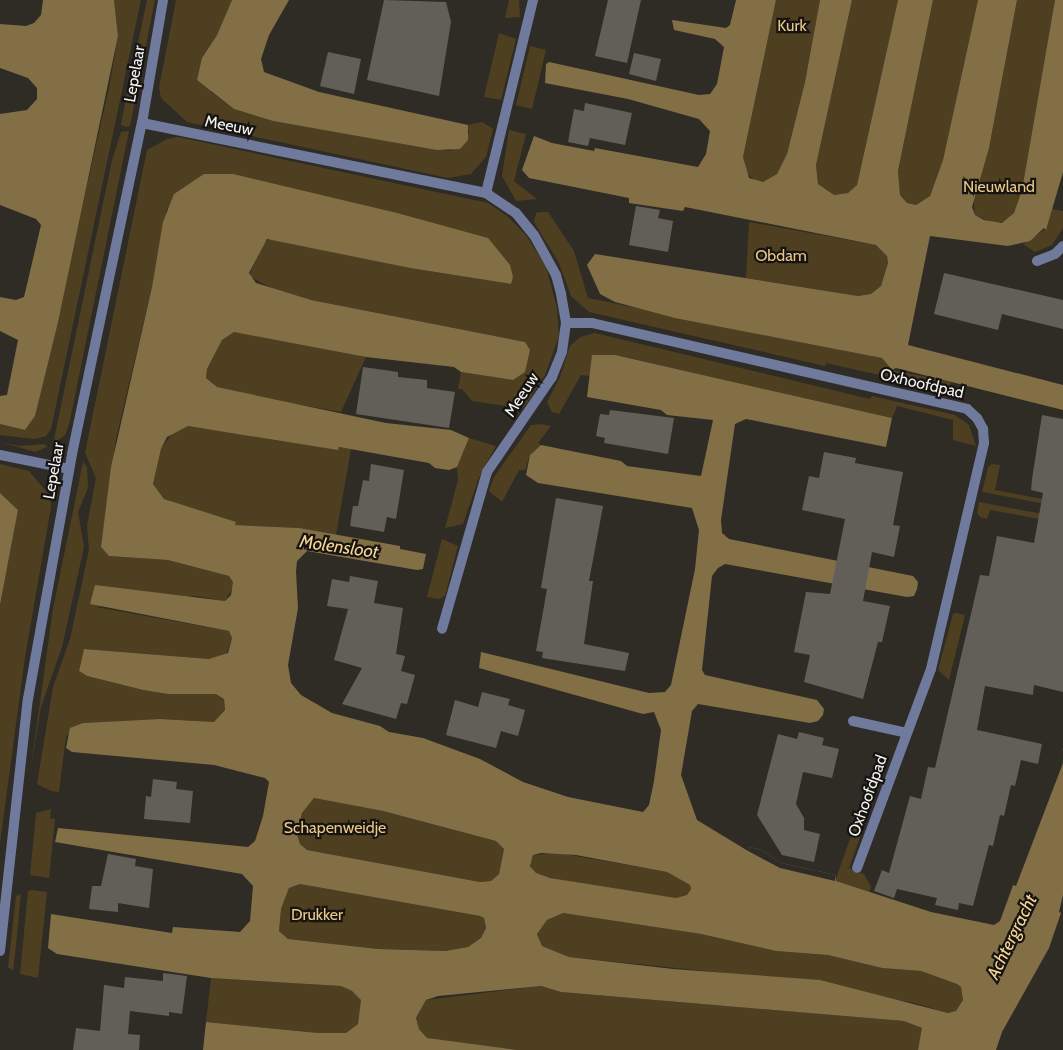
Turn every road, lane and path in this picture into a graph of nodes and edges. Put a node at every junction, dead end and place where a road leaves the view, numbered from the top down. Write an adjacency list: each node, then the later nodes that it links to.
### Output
1 (163, 0): 3 (street, Lepelaar)
2 (533, 0): 4 (street)
3 (142, 123): 4 (street, Meeuw); 9 (street, Lepelaar)
4 (486, 193): 7 (street, Meeuw)
5 (1063, 246): 6 (street)
6 (1037, 261)
7 (566, 323): 10 (street, Meeuw); 12 (street, Oxhoofdpad)
8 (0, 455): 9 (street)
9 (70, 469): 14 (street, Lepelaar)
10 (442, 630)
11 (853, 720): 12 (street)
12 (907, 734): 13 (street, Oxhoofdpad)
13 (857, 868)
14 (3, 891): 15 (street, Lepelaar)
15 (0, 951)

